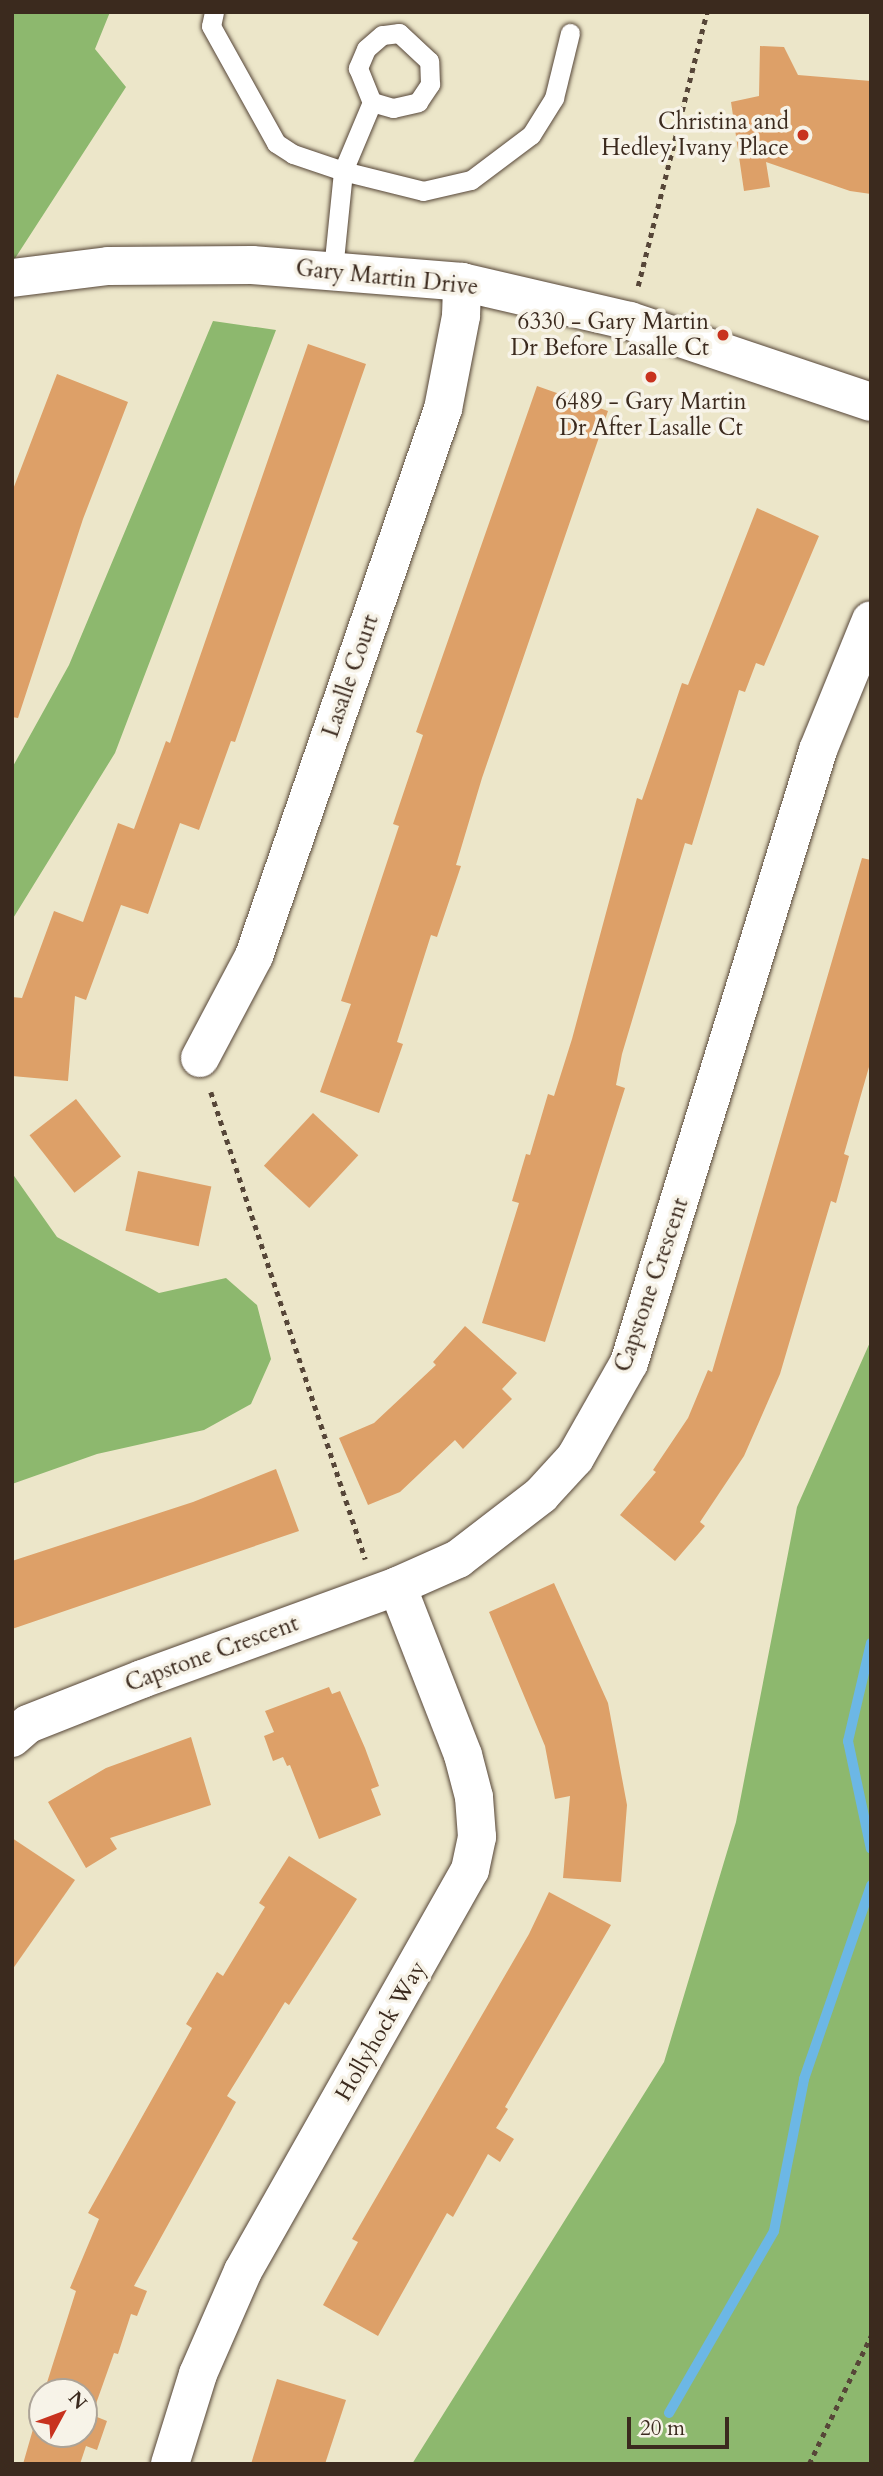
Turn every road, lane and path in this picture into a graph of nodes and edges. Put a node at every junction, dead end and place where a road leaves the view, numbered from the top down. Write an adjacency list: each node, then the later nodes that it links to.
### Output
1 (214, 12): 5 (lane)
2 (707, 12): 9 (path)
3 (570, 33): 5 (lane)
4 (372, 103): 5 (lane)
5 (343, 171): 6 (lane)
6 (333, 270): 7 (street, Gary Martin Drive); 8 (street, Gary Martin Drive)
7 (12, 278)
8 (462, 282): 9 (street, Gary Martin Drive); 12 (street, Lasalle Court)
9 (630, 321): 10 (street, Gary Martin Drive)
10 (871, 402)
11 (871, 620): 13 (street, Capstone Crescent)
12 (200, 1058): 13 (path)
13 (387, 1590): 14 (street, Capstone Crescent); 16 (street, Hollyhock Way)
14 (12, 1738)
15 (871, 2336): 17 (path)
16 (170, 2464)
17 (809, 2464)

